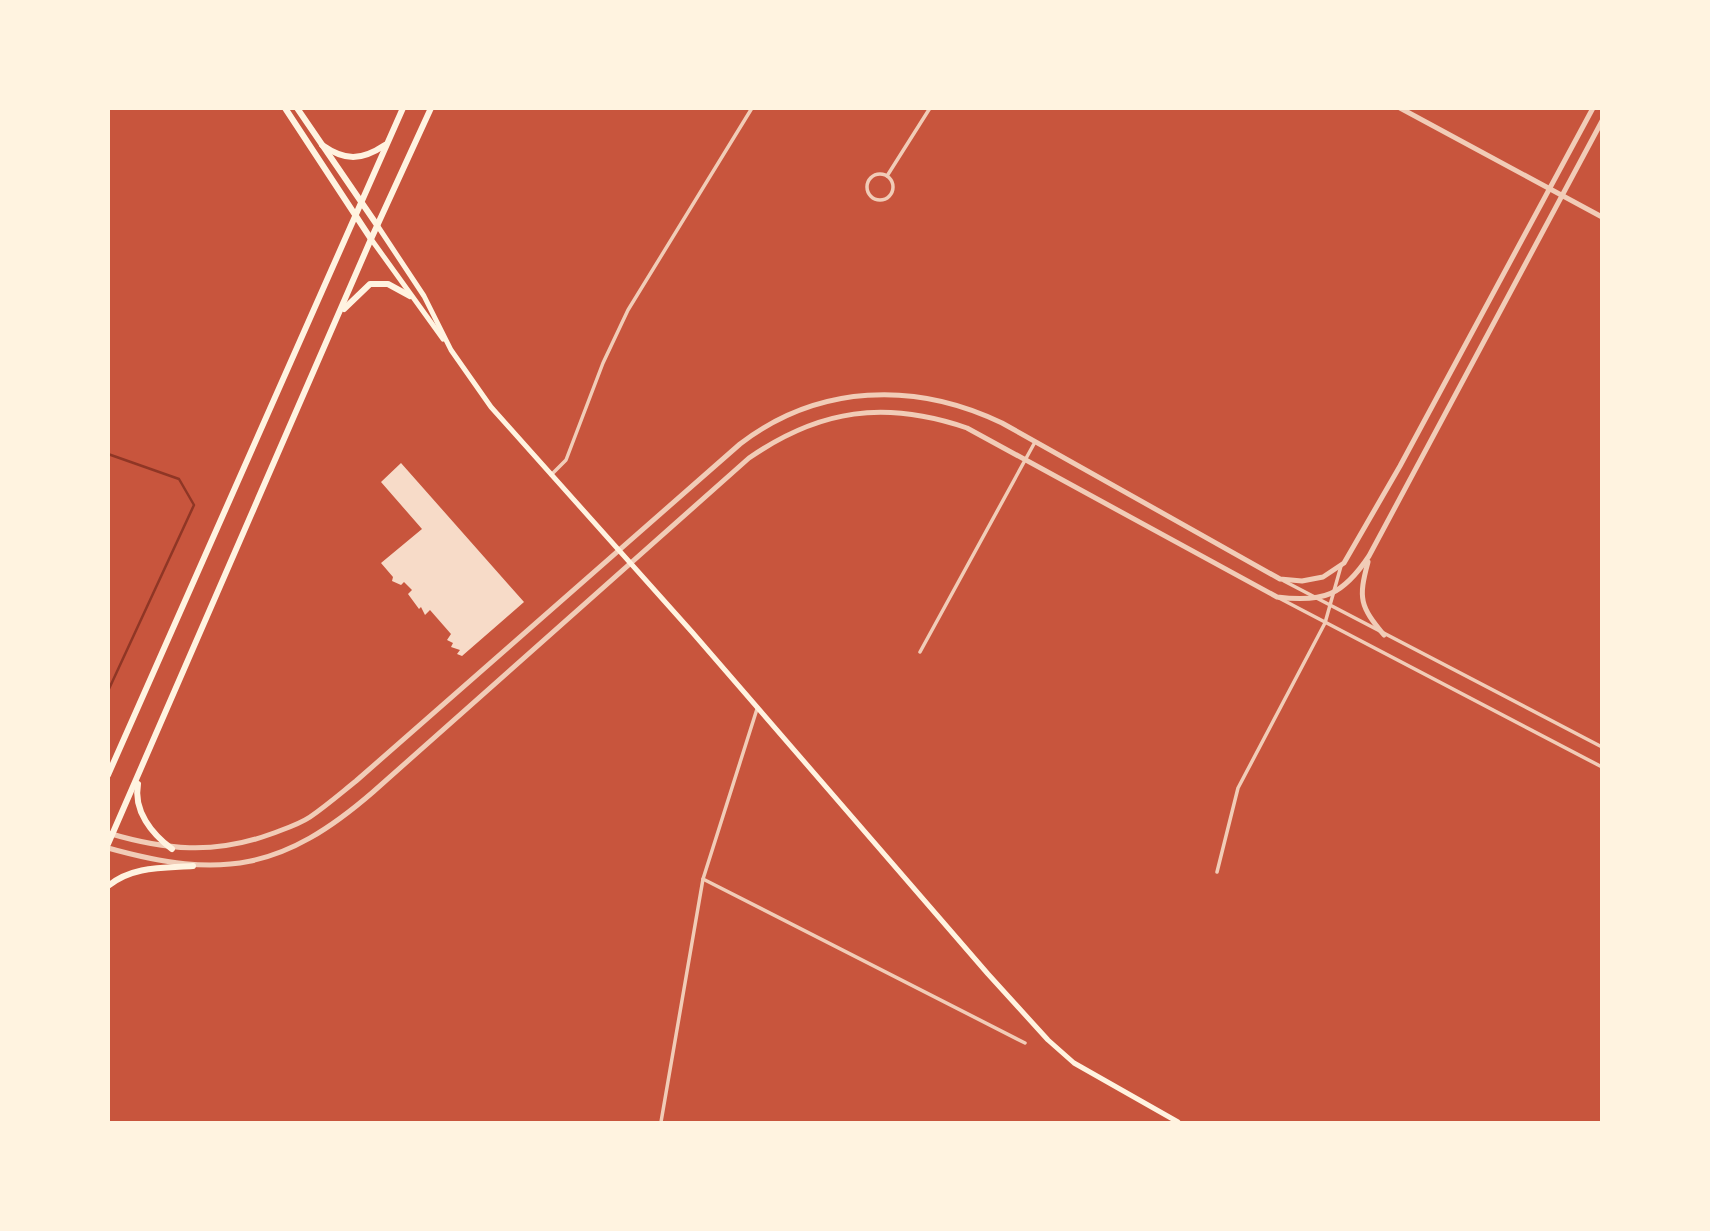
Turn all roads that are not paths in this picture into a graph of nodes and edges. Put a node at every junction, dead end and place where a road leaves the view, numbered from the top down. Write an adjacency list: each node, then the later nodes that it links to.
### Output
1 (285, 108): 17 (main road)
2 (297, 108): 12 (main road)
3 (403, 108): 11 (main road)
4 (431, 108): 19 (main road)
5 (744, 108): 9 (street)
6 (930, 108): 13 (street)
7 (1400, 108): 14 (street)
8 (1593, 108): 14 (street)
9 (751, 110): 26 (street)
10 (1601, 121): 15 (street)
11 (386, 144): 12 (main road); 16 (main road)
12 (322, 145): 16 (main road)
13 (887, 176): 13 (street)
14 (1550, 189): 15 (street); 30 (street)
15 (1562, 195): 18 (street); 28 (street)
16 (361, 202): 17 (main road); 19 (main road)
17 (355, 216): 20 (main road); 43 (main road)
18 (1601, 217)
19 (377, 225): 20 (main road); 23 (main road)
20 (370, 239): 21 (main road); 22 (main road)
21 (410, 296): 22 (main road); 23 (main road)
22 (340, 313): 42 (main road)
23 (451, 350): 26 (main road)
24 (1035, 442): 25 (street); 27 (street); 31 (street)
25 (1026, 458): 29 (street); 33 (street); 38 (street)
26 (551, 475): 27 (main road)
27 (619, 549): 29 (main road); 46 (street)
28 (1369, 556): 32 (street); 37 (street)
29 (630, 562): 39 (main road); 47 (street)
30 (1341, 566): 31 (street); 32 (street)
31 (1280, 579): 34 (street)
32 (1334, 593): 34 (street); 35 (street)
33 (1277, 597): 34 (street); 36 (street)
34 (1315, 598): 35 (street)
35 (1330, 607): 36 (street); 37 (street)
36 (1325, 623): 41 (street); 48 (street)
37 (1384, 635): 40 (street)
38 (920, 652)
39 (758, 707): 49 (street); 53 (main road)
40 (1601, 747)
41 (1601, 766)
42 (141, 769): 44 (main road); 46 (main road)
43 (108, 775)
44 (111, 833): 45 (main road); 46 (street)
45 (108, 846): 47 (street)
46 (172, 849)
47 (193, 866): 50 (main road)
48 (1217, 872)
49 (703, 879): 51 (street); 52 (street)
50 (108, 887)
51 (1025, 1043)
52 (661, 1122)
53 (1178, 1122)

